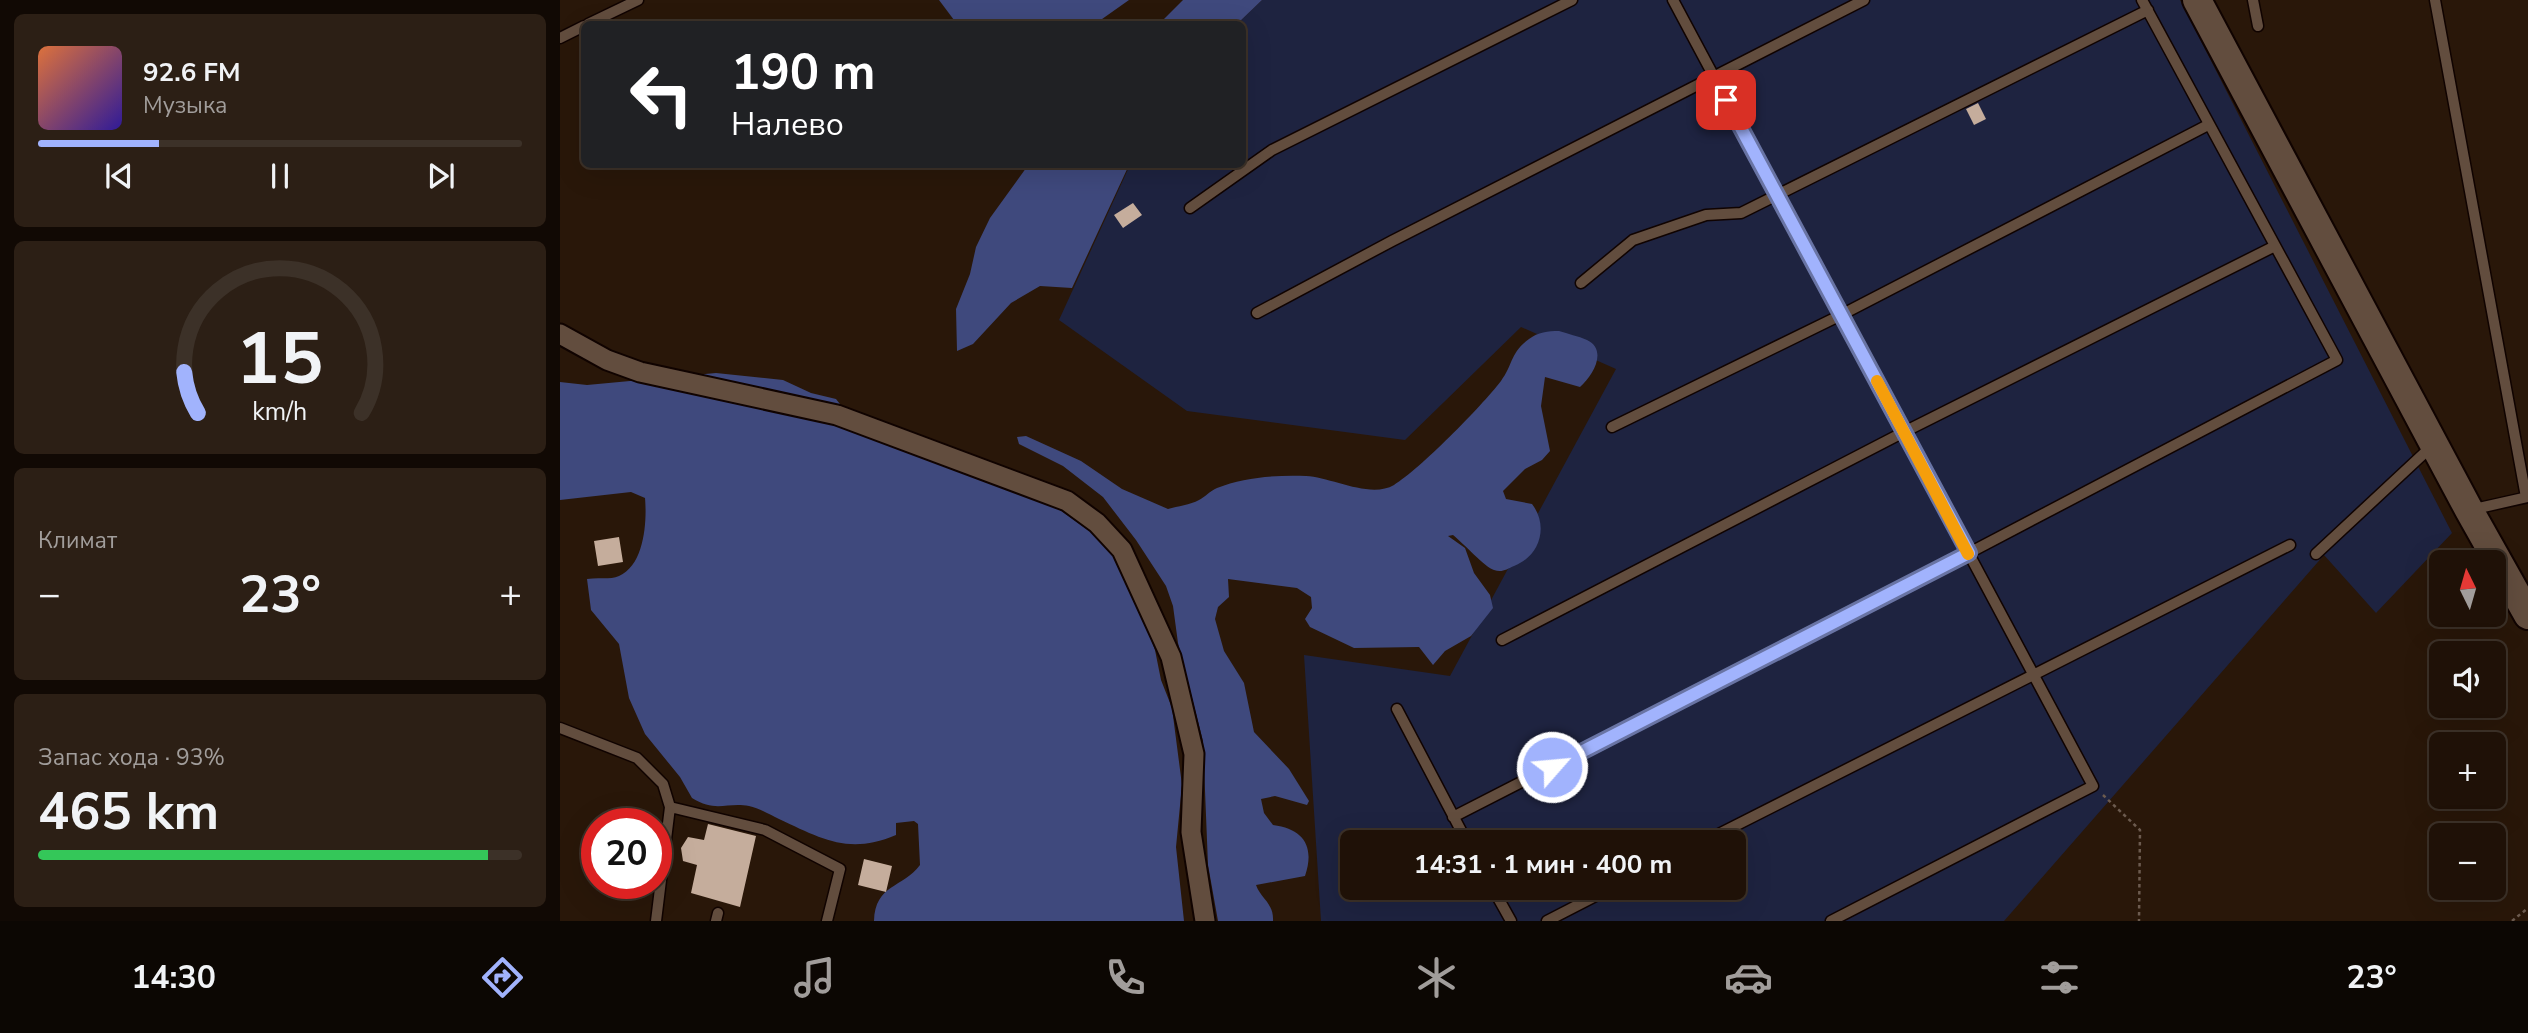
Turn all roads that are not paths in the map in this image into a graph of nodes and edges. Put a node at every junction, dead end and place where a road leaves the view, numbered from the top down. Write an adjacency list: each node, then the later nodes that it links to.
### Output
1 (638, 0): 10 (lane)
2 (1572, 0): 17 (lane)
3 (1673, 0): 14 (lane)
4 (1864, 0): 14 (lane)
5 (2142, 0): 9 (lane)
6 (2197, 0): 25 (street)
7 (2253, 0): 11 (lane)
8 (2435, 0): 26 (lane)
9 (2148, 10): 15 (lane); 16 (lane)
10 (594, 21)
11 (2258, 26)
12 (581, 28): 13 (lane)
13 (560, 38)
14 (1714, 77): 16 (lane); 20 (lane)
15 (2208, 125): 18 (lane); 21 (lane)
16 (1776, 194): 19 (lane); 21 (lane)
17 (1190, 208)
18 (2275, 246): 24 (lane); 29 (lane)
19 (1581, 283)
20 (1258, 313)
21 (1841, 315): 23 (lane); 24 (lane)
22 (560, 334): 44 (street)
23 (1612, 427)
24 (1904, 432): 29 (lane); 32 (lane)
25 (2433, 444): 27 (street); 30 (lane)
26 (2527, 497): 27 (lane)
27 (2469, 510): 31 (street)
28 (2290, 545): 33 (lane)
29 (1969, 553): 33 (lane); 37 (lane)
30 (2316, 554)
31 (2528, 615)
32 (1502, 640)
33 (2033, 673): 39 (lane); 47 (lane)
34 (1397, 709): 37 (lane)
35 (560, 728): 36 (lane)
36 (670, 807): 42 (lane); 43 (lane)
37 (1454, 817): 38 (lane)
38 (1461, 830)
39 (1726, 830)
40 (1499, 900): 45 (lane)
41 (1588, 900): 46 (lane)
42 (656, 921)
43 (827, 921)
44 (1205, 921)
45 (1511, 921)
46 (1547, 921)
47 (1831, 921)

